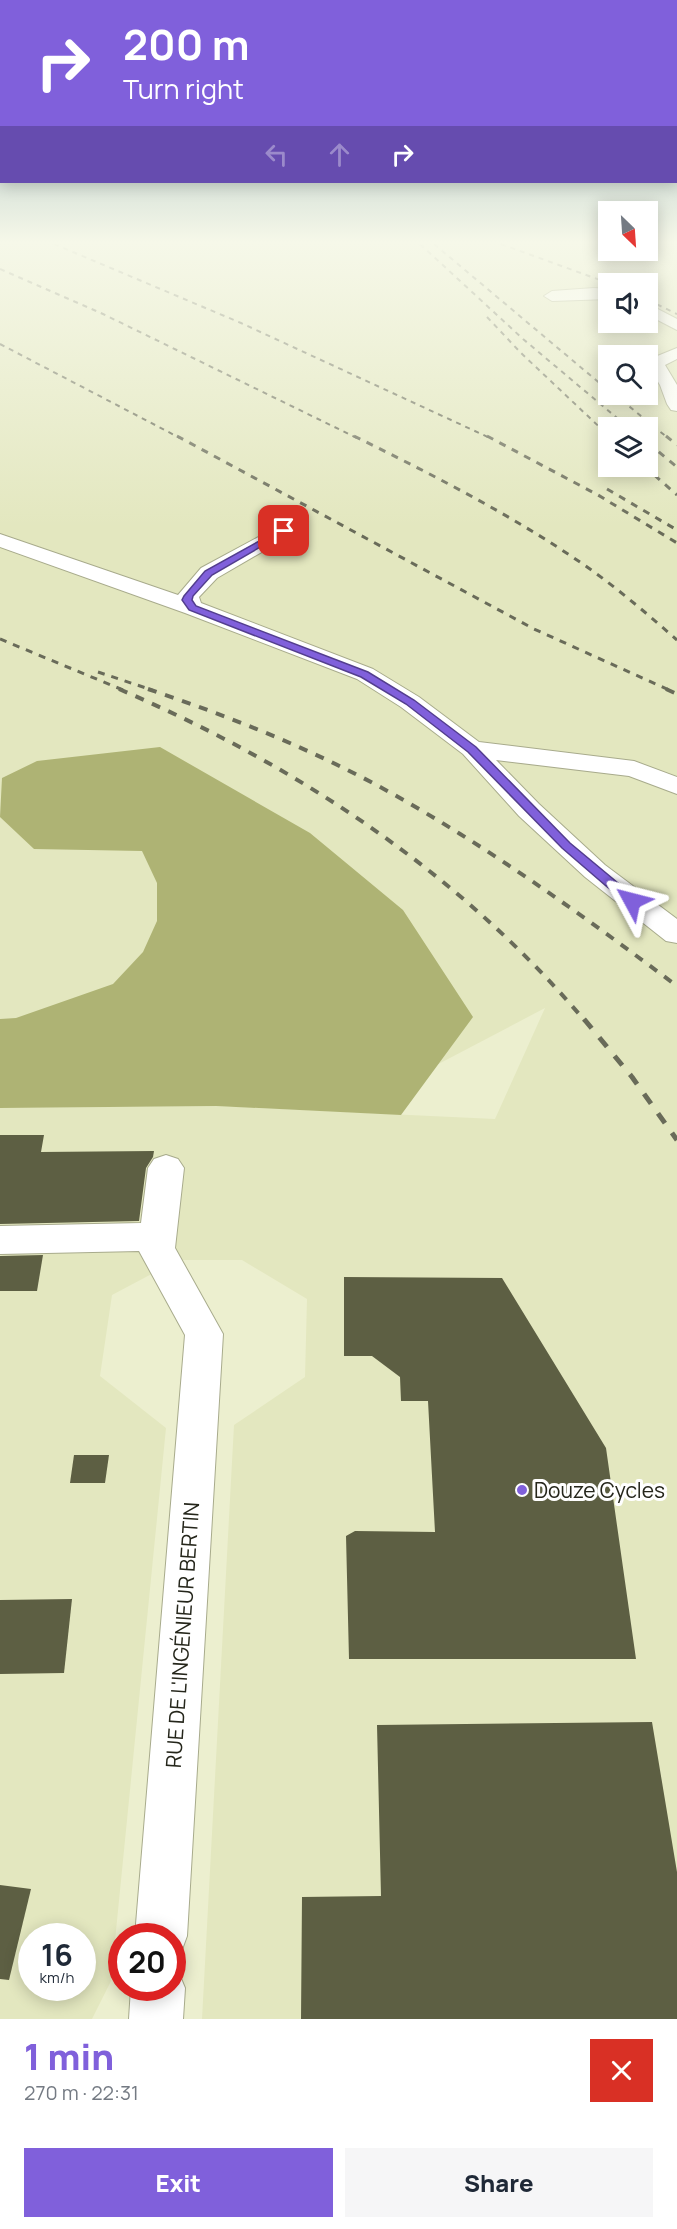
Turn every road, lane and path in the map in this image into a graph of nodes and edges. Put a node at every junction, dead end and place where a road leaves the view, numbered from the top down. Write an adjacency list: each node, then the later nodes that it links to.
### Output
1 (677, 353): 2 (street)
2 (677, 406)
3 (284, 531): 5 (street)
4 (0, 540): 5 (street)
5 (193, 608): 6 (street)
6 (472, 749): 7 (street); 8 (street)
7 (677, 786)
8 (677, 934)
9 (166, 1168): 10 (street)
10 (158, 1237): 11 (street); 12 (street, RUE DE L'INGÉNIEUR BERTIN)
11 (0, 1240)
12 (162, 1923)
13 (157, 2001): 14 (street)
14 (156, 2019)

